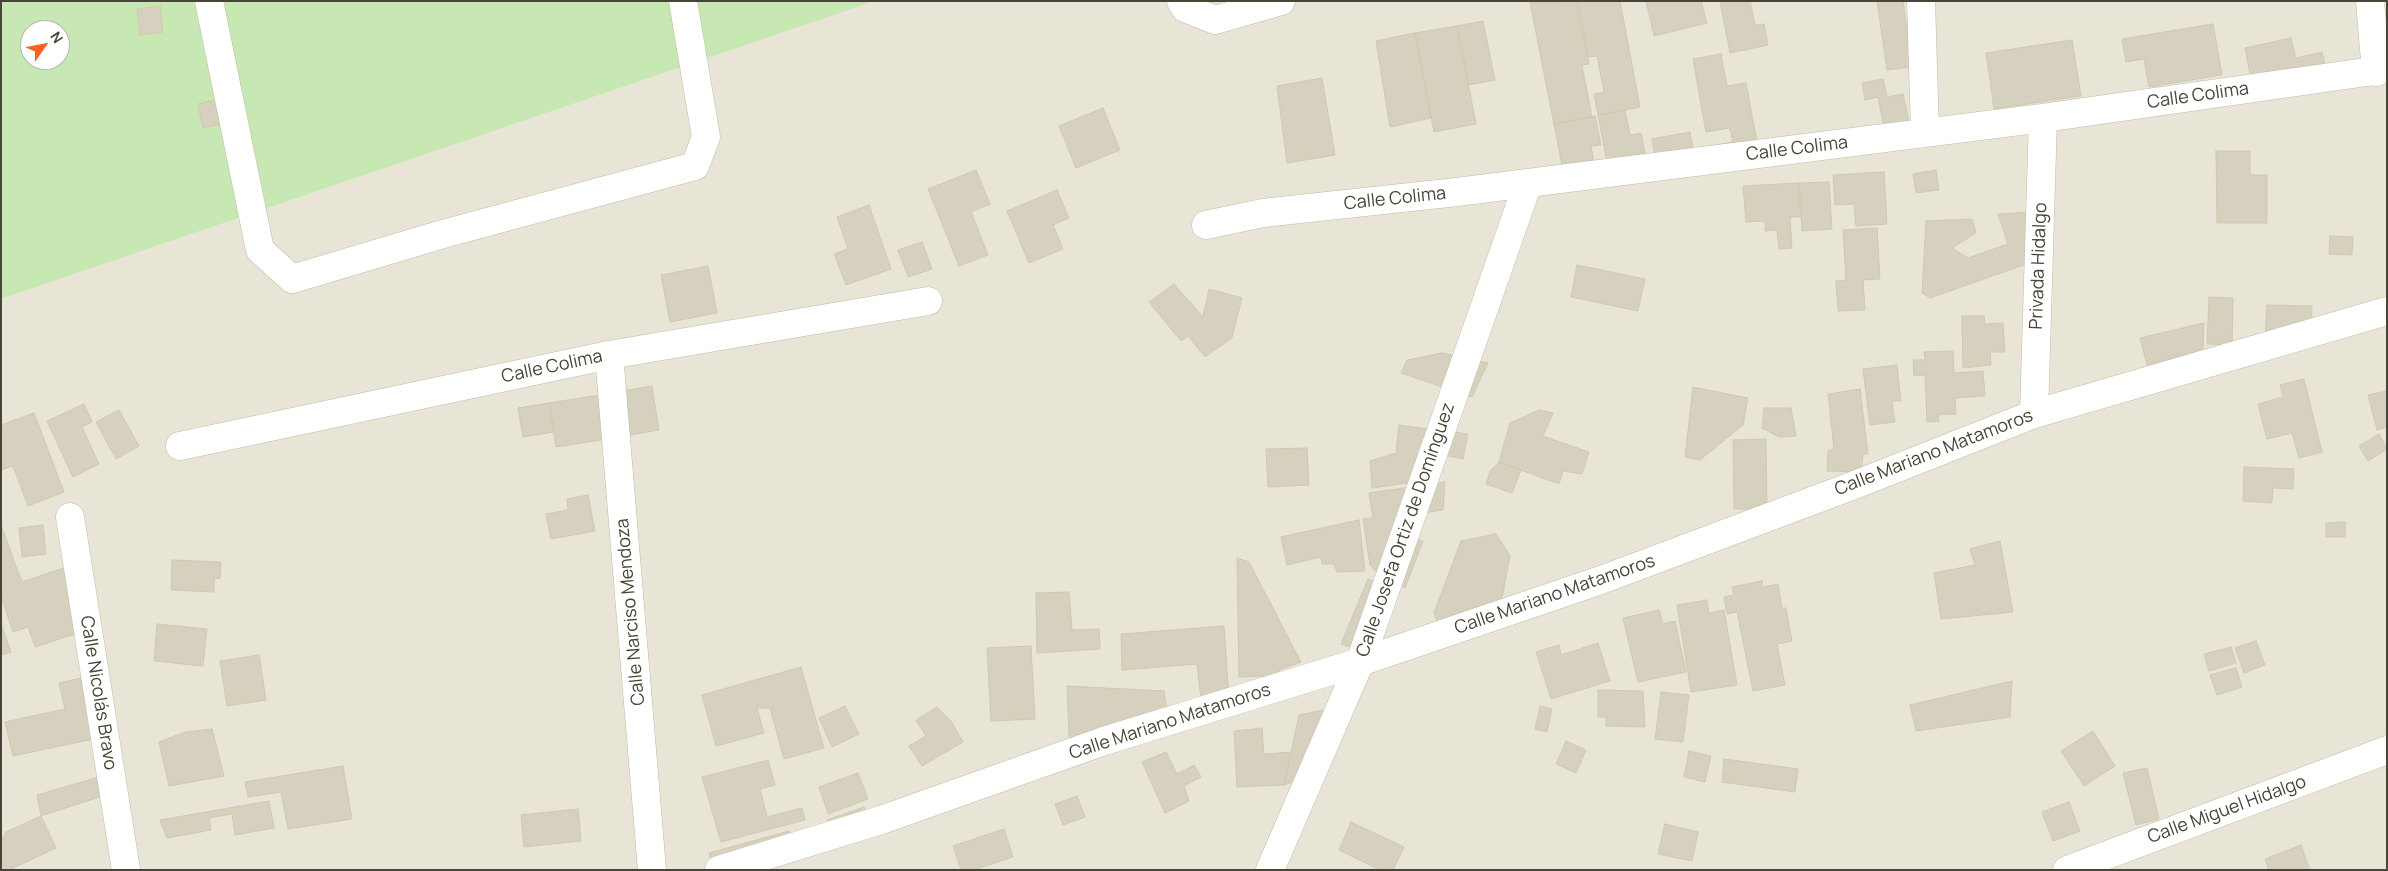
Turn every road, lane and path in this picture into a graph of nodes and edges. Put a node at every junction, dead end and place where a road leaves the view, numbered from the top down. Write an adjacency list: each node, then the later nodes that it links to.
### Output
1 (208, 1): 2 (street)
2 (684, 1)
3 (1182, 1): 4 (street)
4 (1281, 1)
5 (1921, 1): 9 (street)
6 (2370, 1): 7 (street)
7 (2381, 71): 8 (street, Calle Colima)
8 (2043, 118): 9 (street, Calle Colima); 15 (street, Privada Hidalgo)
9 (1925, 133): 10 (street, Calle Colima)
10 (1528, 183): 11 (street, Calle Colima); 18 (street, Calle Josefa Ortiz de Domínguez)
11 (1206, 225)
12 (928, 301): 14 (street, Calle Colima)
13 (2387, 311): 15 (street, Calle Mariano Matamoros)
14 (609, 355): 16 (street, Calle Colima); 21 (street, Calle Narciso Mendoza)
15 (2034, 414): 18 (street, Calle Mariano Matamoros)
16 (180, 446)
17 (70, 517): 20 (street, Calle Nicolás Bravo)
18 (1360, 662): 22 (street, Calle Mariano Matamoros); 23 (street, Calle Josefa Ortiz de Domínguez)
19 (2387, 750): 24 (street, Calle Miguel Hidalgo)
20 (126, 870)
21 (652, 870)
22 (719, 870)
23 (1270, 870)
24 (2067, 870)

